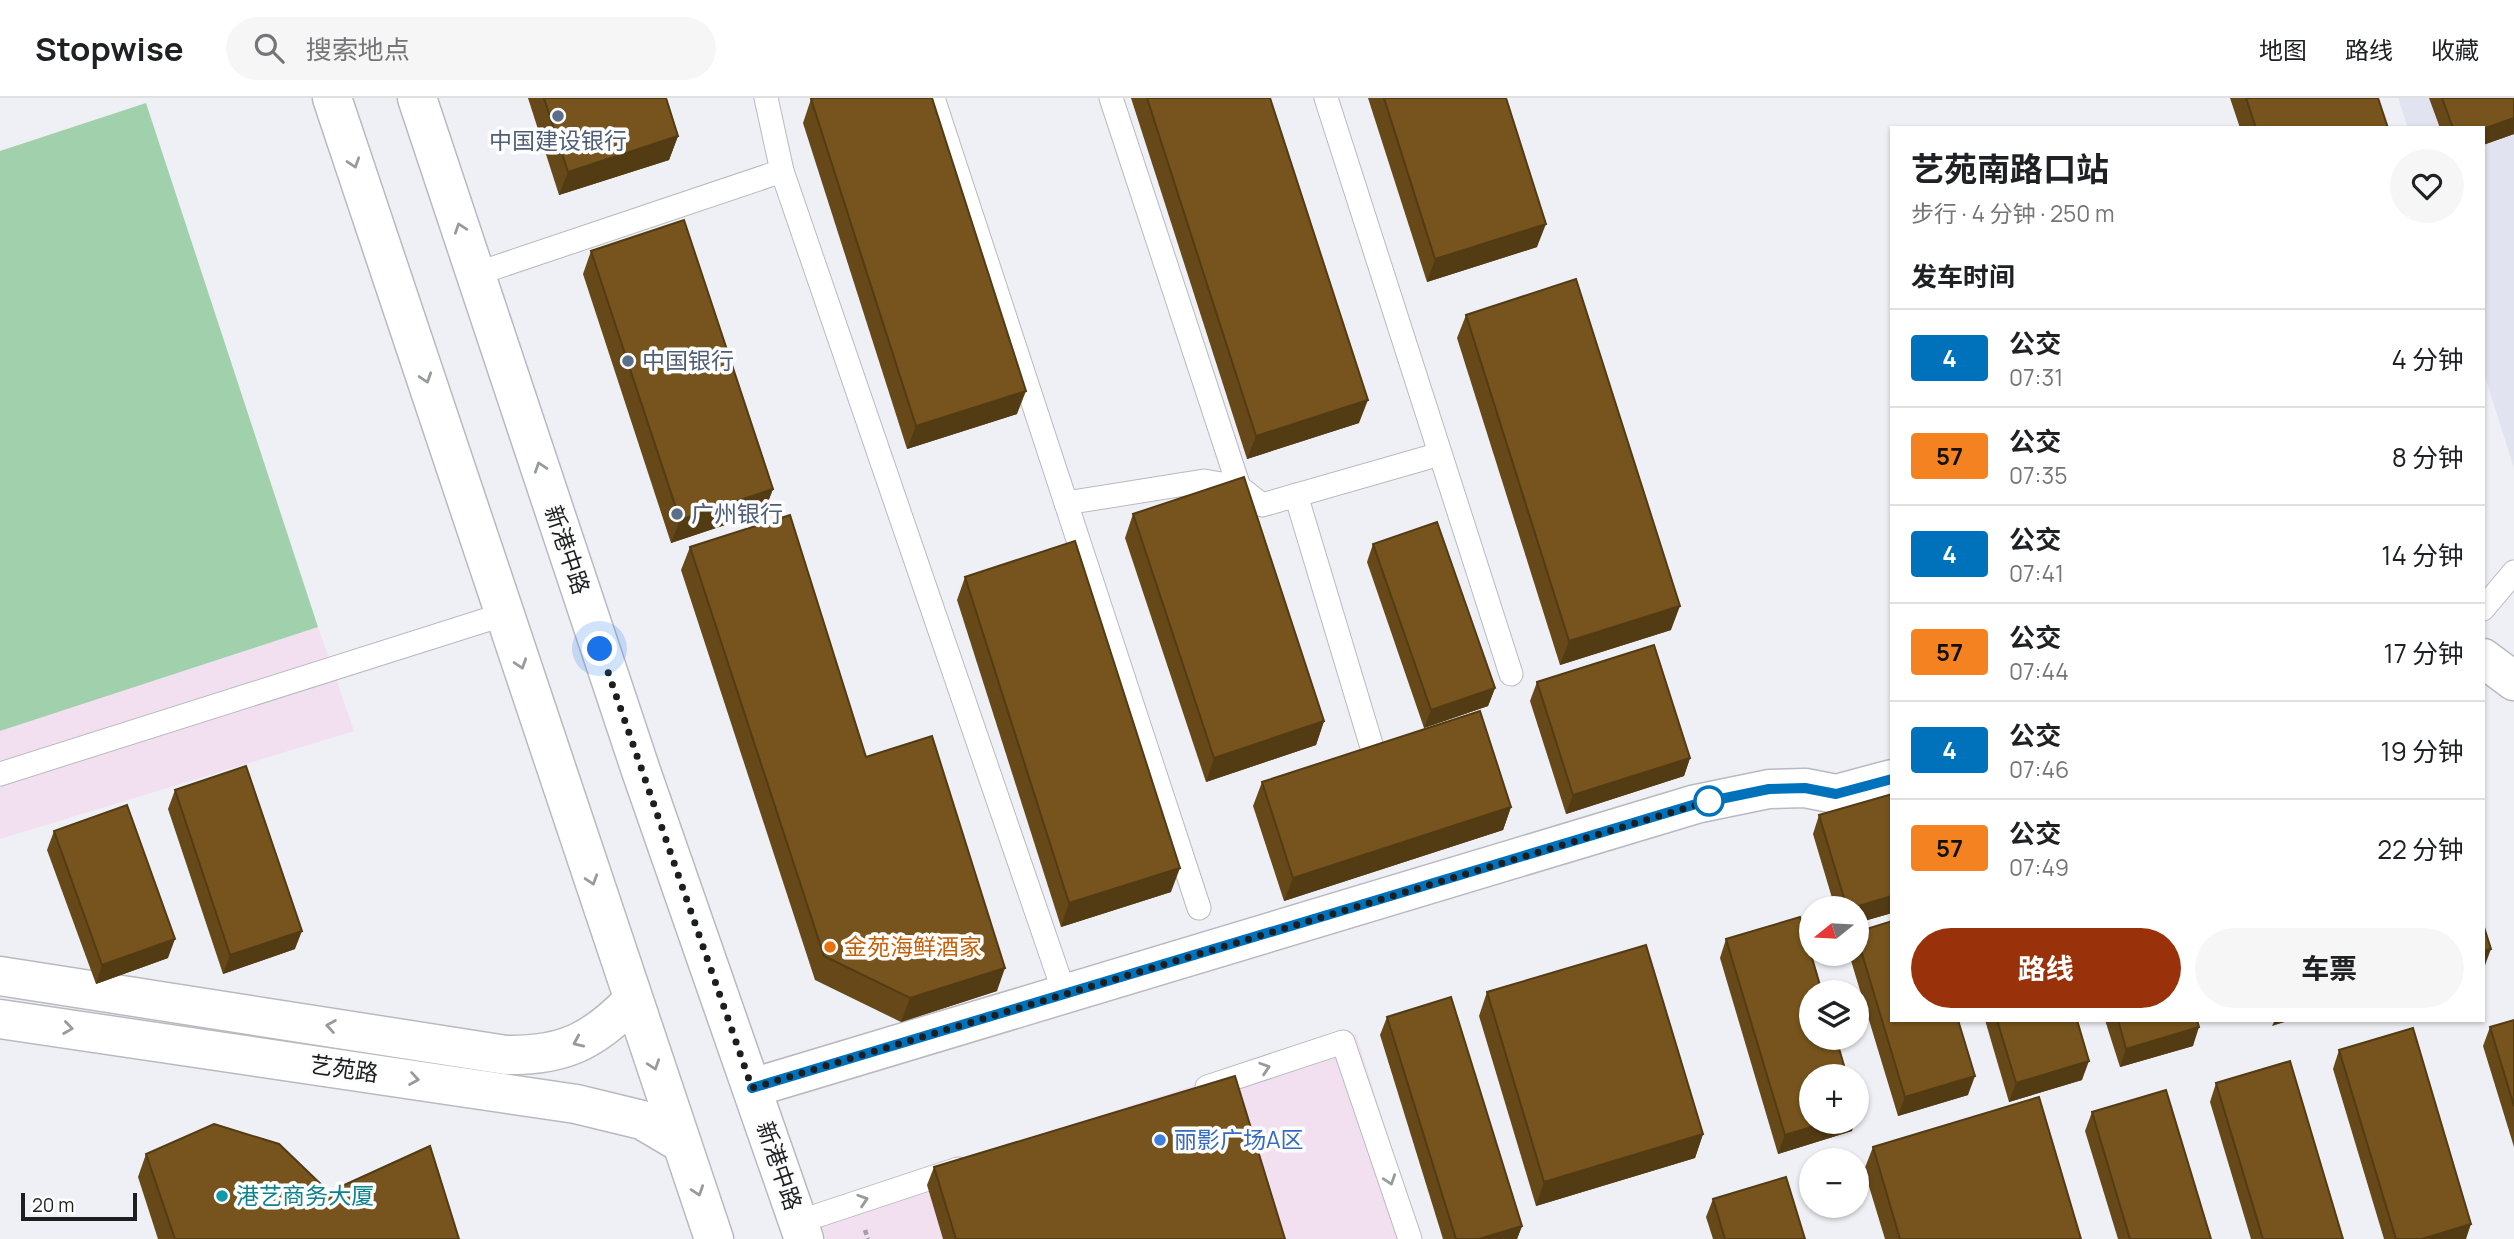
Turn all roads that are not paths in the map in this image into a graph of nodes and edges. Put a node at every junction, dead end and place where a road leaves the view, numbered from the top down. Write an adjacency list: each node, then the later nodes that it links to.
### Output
1 (332, 98): 15 (street, one-way to 15)
2 (417, 98): 8 (street, 新港中路, one-way to 2)
3 (766, 98): 7 (lane)
4 (933, 98): 12 (lane)
5 (1111, 98): 10 (lane)
6 (1326, 98): 9 (lane)
7 (782, 171): 8 (lane); 24 (lane)
8 (476, 274): 27 (street, 新港中路, one-way to 8)
9 (1440, 454): 11 (lane); 17 (lane)
10 (1239, 487): 11 (lane); 12 (lane)
11 (1296, 495): 19 (lane)
12 (1066, 503): 22 (lane)
13 (2514, 572): 14 (lane)
14 (2485, 607)
15 (505, 614): 20 (lane); 25 (street, one-way to 25)
16 (2485, 659): 18 (street)
17 (1511, 674)
18 (2514, 681)
19 (1371, 744)
20 (0, 774)
21 (1890, 780): 24 (street)
22 (1199, 908)
23 (0, 976): 25 (street, 艺苑路, one-way to 23)
24 (1065, 995): 27 (street)
25 (632, 1001): 29 (street, one-way to 29)
26 (0, 1019): 29 (street, 艺苑路, one-way to 29)
27 (752, 1088): 31 (street, 新港中路)
28 (1185, 1094): 33 (lane, one-way to 33)
29 (681, 1143): 32 (street, one-way to 32)
30 (974, 1164): 31 (lane, one-way to 30)
31 (801, 1230)
32 (714, 1239)
33 (1410, 1239)

